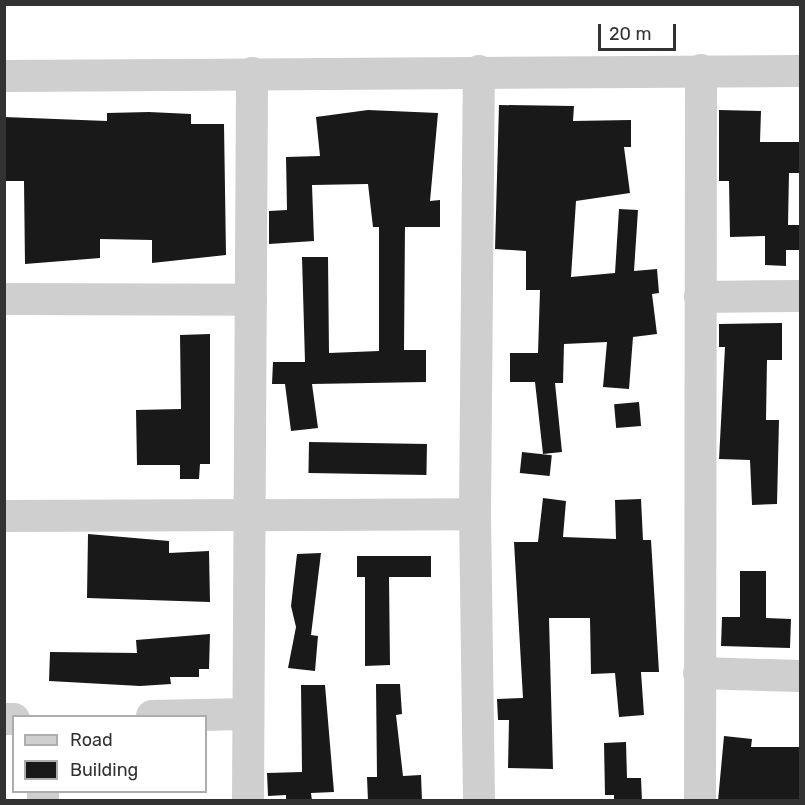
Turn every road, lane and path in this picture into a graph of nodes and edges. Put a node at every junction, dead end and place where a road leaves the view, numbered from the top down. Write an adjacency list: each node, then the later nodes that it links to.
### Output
1 (701, 70): 2 (street); 3 (street); 6 (street)
2 (479, 71): 4 (street); 11 (street)
3 (801, 71)
4 (252, 73): 5 (street); 9 (street)
5 (4, 76)
6 (700, 297): 7 (street); 13 (street)
7 (801, 297)
8 (4, 300): 9 (street)
9 (251, 300): 10 (street)
10 (250, 513): 11 (street); 12 (street); 15 (street)
11 (475, 514): 18 (street)
12 (4, 516)
13 (699, 673): 14 (street); 19 (street)
14 (801, 676)
15 (247, 714): 16 (street); 17 (street)
16 (207, 715)
17 (248, 801)
18 (479, 801)
19 (700, 801)

